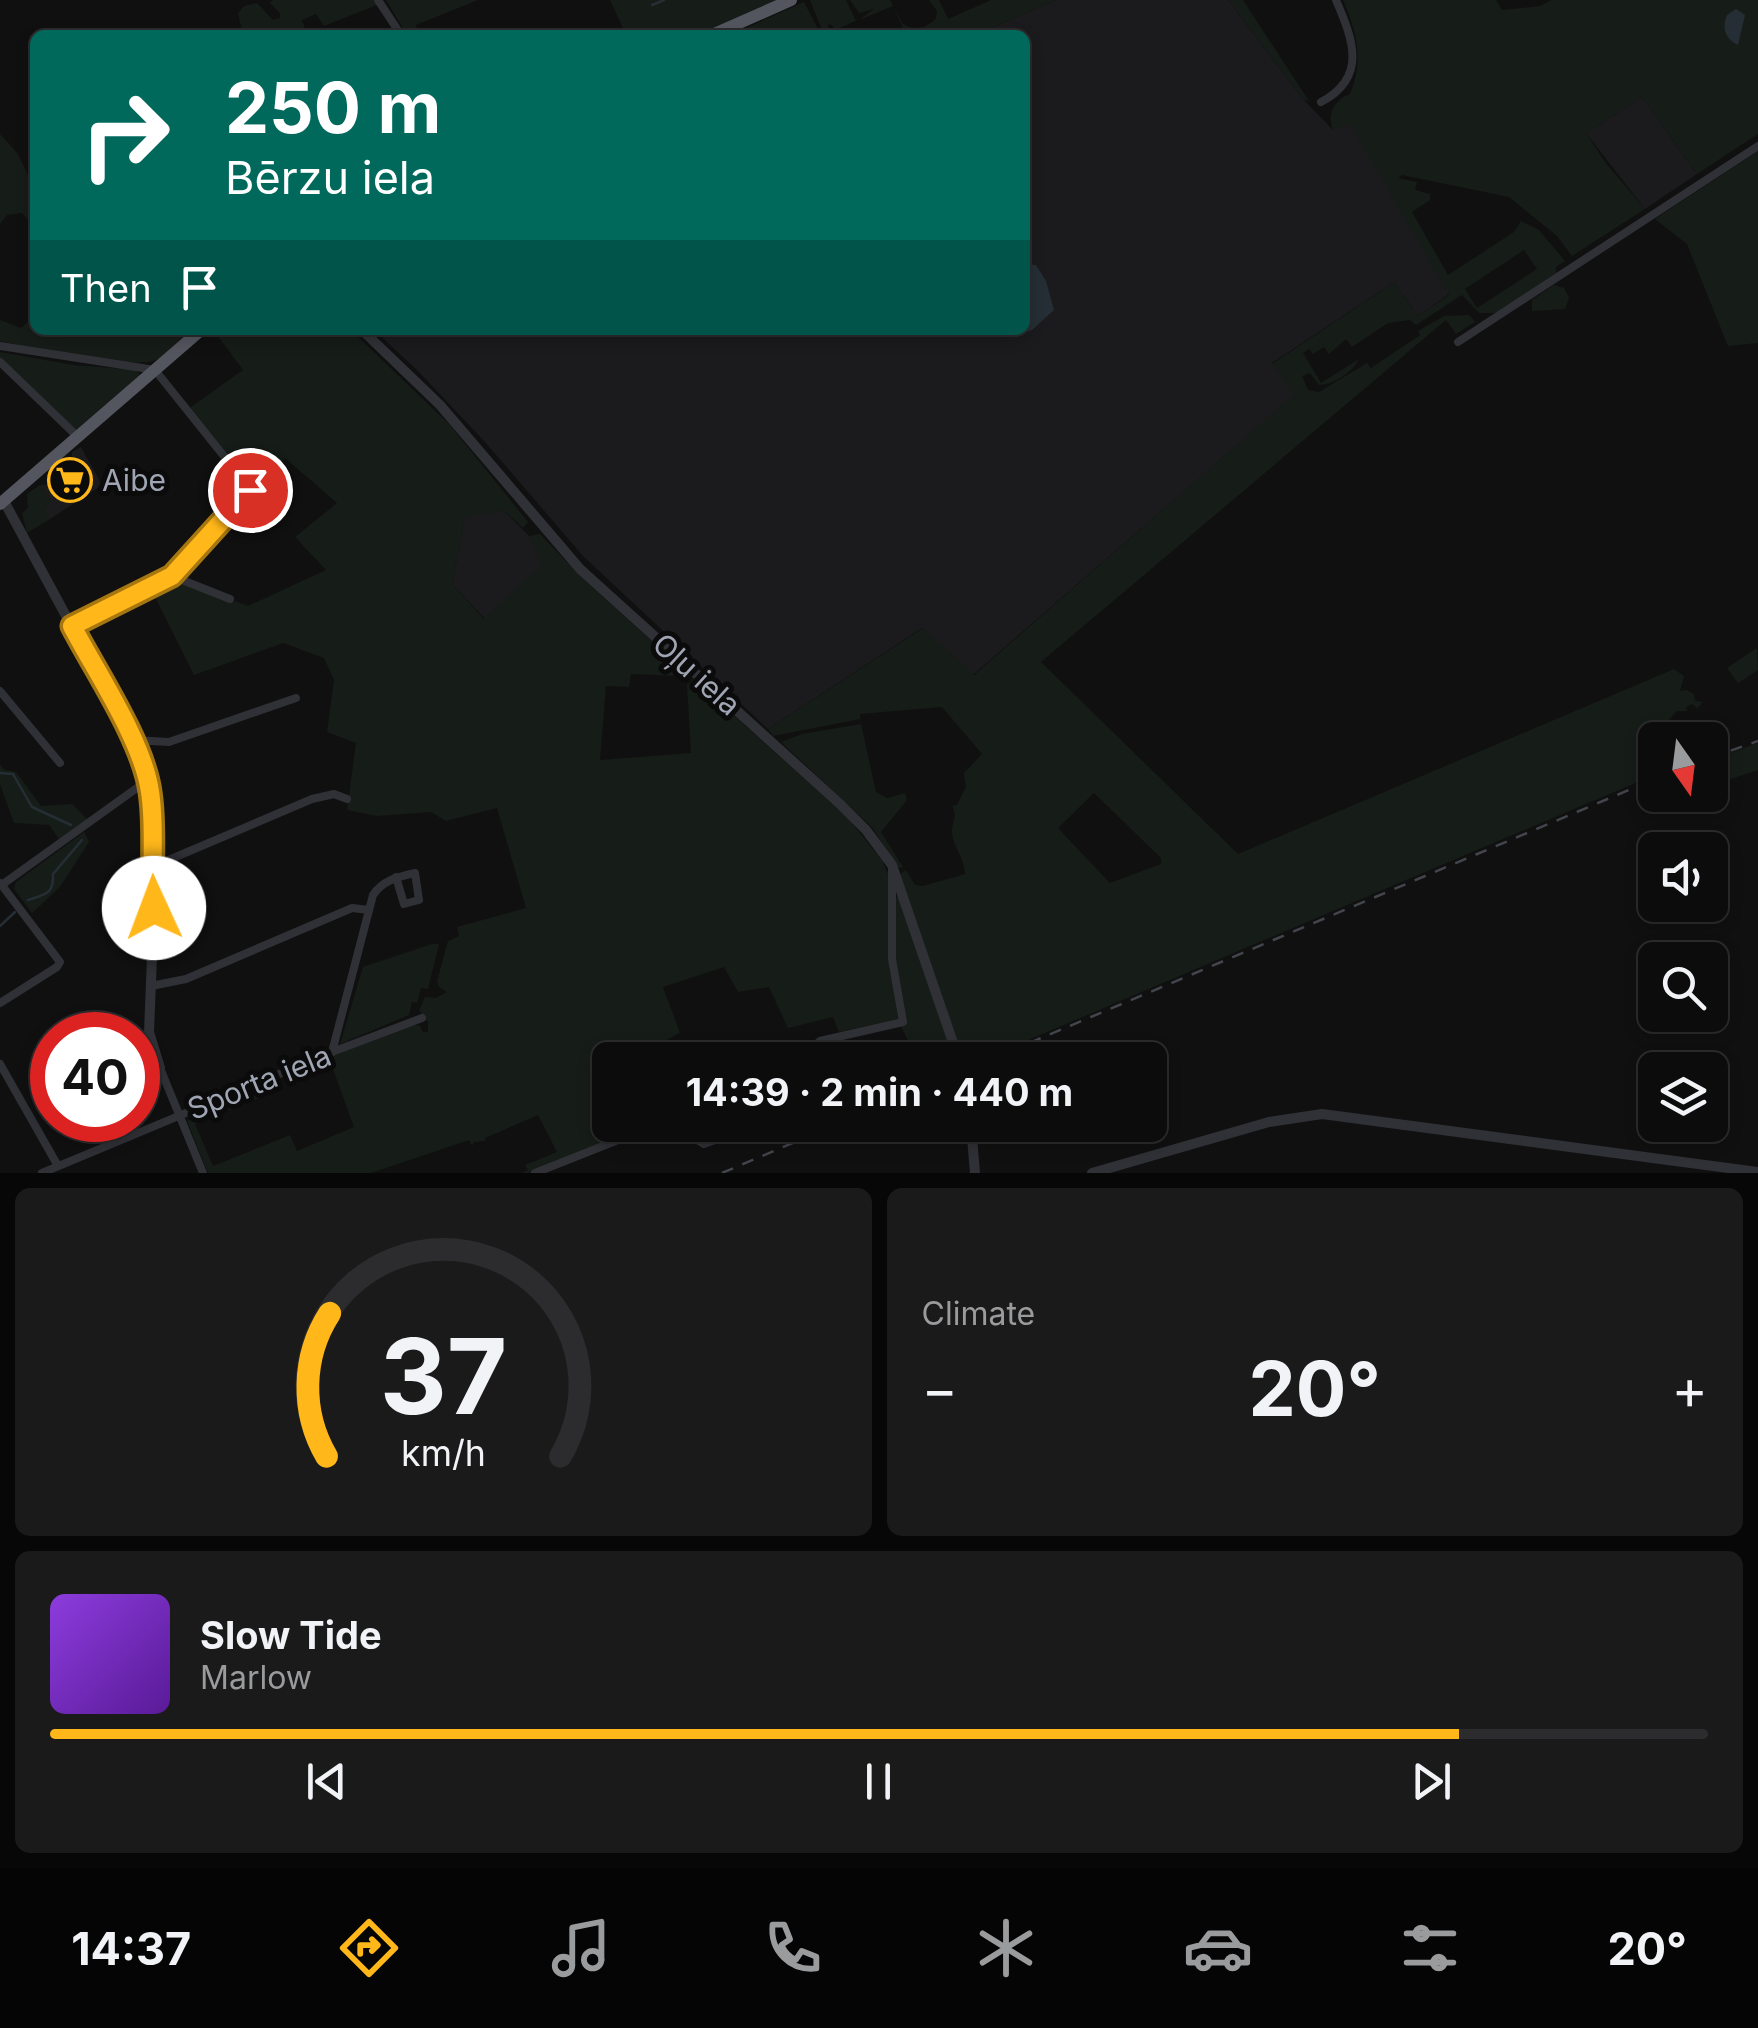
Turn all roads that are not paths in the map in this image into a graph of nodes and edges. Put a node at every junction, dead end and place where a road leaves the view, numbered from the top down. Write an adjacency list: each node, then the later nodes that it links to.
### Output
1 (378, 0): 4 (street)
2 (792, 0): 5 (highway)
3 (1336, 0): 6 (street)
4 (398, 30)
5 (723, 30)
6 (1321, 102)
7 (1758, 146): 10 (street)
8 (196, 335): 13 (highway)
9 (367, 335): 25 (street, Oļu iela)
10 (1458, 342)
11 (0, 346): 13 (street)
12 (0, 362): 14 (street)
13 (155, 370): 14 (highway); 16 (street)
14 (78, 437): 15 (highway)
15 (1, 501): 18 (street)
16 (172, 576): 17 (street); 18 (street)
17 (230, 599)
18 (72, 626): 21 (street)
19 (0, 691): 22 (street)
20 (296, 698): 21 (street)
21 (133, 740): 23 (street)
22 (60, 763)
23 (148, 780): 26 (street); 28 (street)
24 (347, 799): 26 (street)
25 (892, 865): 34 (street); 35 (street, Oļu iela)
26 (152, 868): 30 (street)
27 (396, 877): 29 (street)
28 (2, 883): 31 (street)
29 (368, 910): 30 (street); 36 (street)
30 (151, 986): 32 (street)
31 (0, 1003)
32 (150, 1012)
33 (422, 1018): 36 (street, Sporta iela)
34 (819, 1042)
35 (952, 1042)
36 (332, 1052): 39 (street, Sporta iela)
37 (0, 1064): 42 (street)
38 (160, 1068): 39 (street)
39 (179, 1115): 42 (street, Sporta iela); 45 (street)
40 (614, 1142): 46 (street)
41 (972, 1142): 47 (street)
42 (58, 1166): 44 (street, Sporta iela)
43 (1758, 1172): 48 (street)
44 (42, 1173)
45 (203, 1173)
46 (536, 1173)
47 (975, 1173)
48 (1092, 1173)

